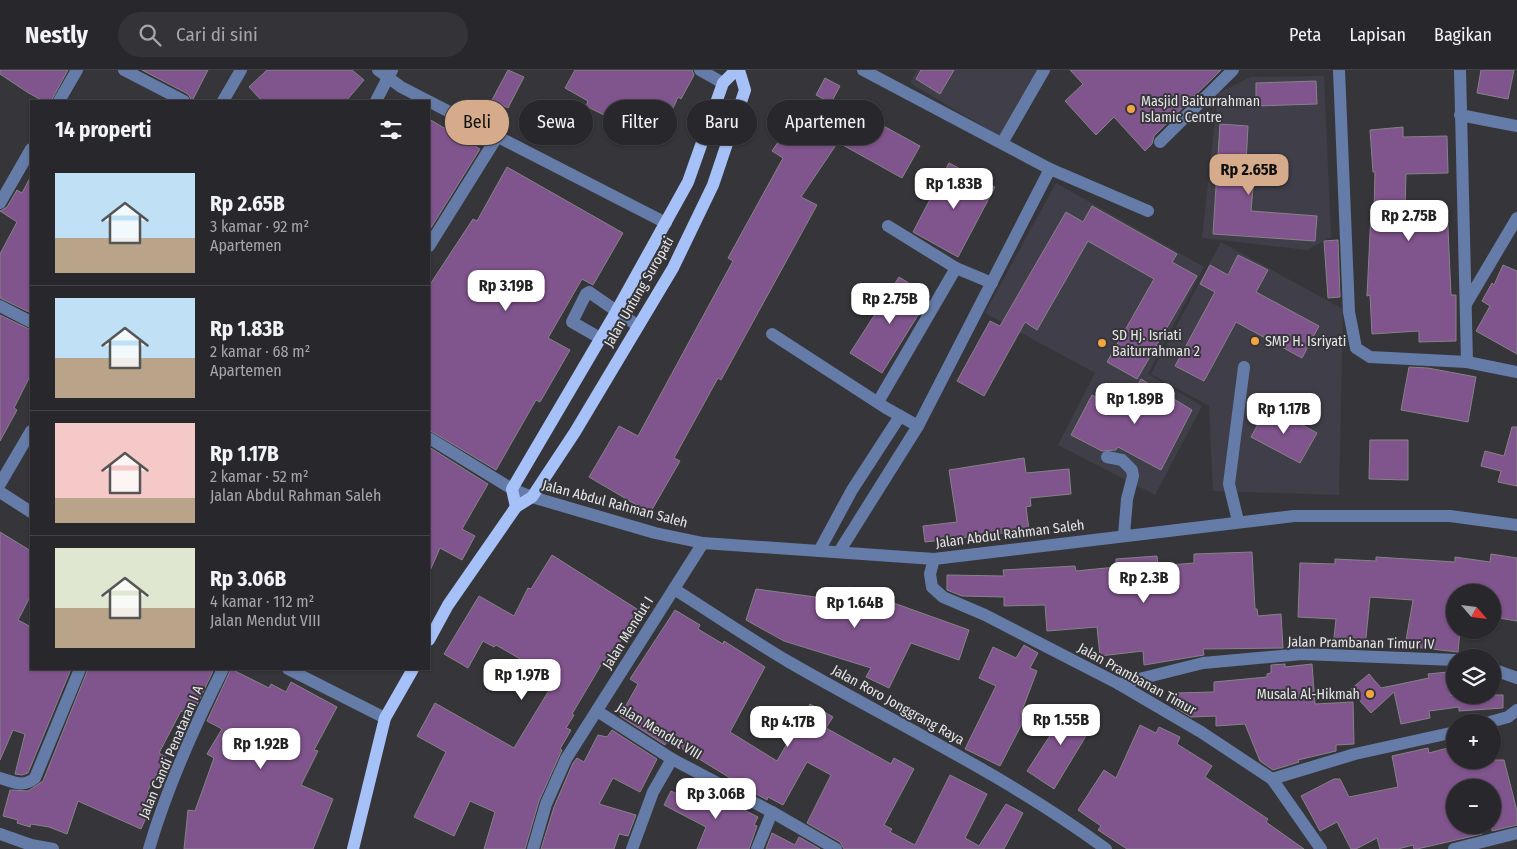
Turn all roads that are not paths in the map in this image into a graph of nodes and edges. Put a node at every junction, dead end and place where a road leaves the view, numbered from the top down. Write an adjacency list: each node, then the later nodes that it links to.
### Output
1 (77, 70): 14 (street)
2 (124, 70): 15 (street)
3 (241, 70): 16 (street)
4 (378, 70): 12 (street)
5 (700, 70): 13 (street)
6 (738, 70): 13 (main road, Jalan Untung Suropati); 41 (main road, Jalan Untung Suropati)
7 (863, 70): 24 (street)
8 (1044, 70): 24 (street)
9 (1233, 70): 23 (street)
10 (1338, 70): 44 (street)
11 (1460, 70): 21 (street)
12 (391, 74): 17 (street); 18 (street)
13 (723, 83): 32 (main road, Jalan Untung Suropati)
14 (60, 100)
15 (182, 100)
16 (223, 100)
17 (377, 100)
18 (426, 100)
19 (430, 102): 20 (street)
20 (445, 110)
21 (1460, 115): 22 (street); 37 (street)
22 (1517, 126)
23 (1160, 142)
24 (1002, 143): 28 (street)
25 (509, 144): 32 (street)
26 (491, 145): 34 (street)
27 (30, 151): 29 (street)
28 (1050, 169): 30 (street); 36 (street)
29 (0, 203)
30 (1148, 212)
31 (1517, 218): 37 (street)
32 (666, 223): 39 (main road, Jalan Untung Suropati)
33 (888, 226): 35 (street)
34 (430, 244)
35 (956, 268): 36 (street); 47 (street)
36 (992, 283): 49 (street)
37 (1466, 304): 44 (street)
38 (0, 306): 40 (street)
39 (616, 312): 41 (street); 43 (main road, Jalan Untung Suropati); 43 (street)
40 (30, 321)
41 (638, 326): 56 (main road, Jalan Untung Suropati)
42 (772, 334): 47 (street)
43 (600, 338): 54 (main road, Jalan Untung Suropati)
44 (1467, 362): 46 (street)
45 (1244, 367): 59 (street)
46 (1517, 372)
47 (878, 402): 48 (street)
48 (900, 416): 49 (street); 63 (street)
49 (918, 426): 64 (street)
50 (30, 432): 53 (street)
51 (430, 439): 54 (street, Jalan Abdul Rahman Saleh)
52 (1107, 457): 61 (street)
53 (0, 484)
54 (512, 489): 56 (street, Jalan Abdul Rahman Saleh); 57 (main road)
55 (0, 492): 58 (street)
56 (532, 498): 57 (main road, Jalan Untung Suropati); 62 (street, Jalan Abdul Rahman Saleh)
57 (516, 507): 67 (main road, Jalan Untung Suropati)
58 (30, 511)
59 (1238, 521): 60 (street, Jalan Abdul Rahman Saleh); 61 (street, Jalan Abdul Rahman Saleh)
60 (1517, 525)
61 (1124, 535): 65 (street, Jalan Abdul Rahman Saleh)
62 (703, 543): 63 (street, Jalan Abdul Rahman Saleh); 66 (street, Jalan Mendut I)
63 (819, 551): 64 (street, Jalan Abdul Rahman Saleh)
64 (838, 552): 65 (street, Jalan Abdul Rahman Saleh)
65 (934, 559): 75 (street, Jalan Prambanan Timur)
66 (674, 589): 77 (street, Jalan Mendut I); 94 (street, Jalan Roro Jonggrang Raya)
67 (430, 638)
68 (1446, 660): 75 (street, Jalan Prambanan Timur IV)
69 (80, 670): 82 (street)
70 (222, 670): 88 (street, Jalan Candi Penataran I A)
71 (290, 670): 78 (street)
72 (411, 670): 78 (main road)
73 (1501, 672): 74 (street)
74 (1517, 678)
75 (1119, 684): 83 (street, Jalan Prambanan Timur)
76 (1517, 710): 79 (street)
77 (597, 711): 81 (street, Jalan Mendut VIII); 90 (street, Jalan Mendut I)
78 (385, 718): 89 (main road)
79 (1501, 719)
80 (1446, 734): 83 (street)
81 (672, 758): 84 (street, Jalan Mendut VIII); 91 (street)
82 (0, 778)
83 (1272, 779): 95 (street, Jalan Prambanan Timur)
84 (772, 812): 92 (street); 93 (street, Jalan Mendut VIII)
85 (1517, 833): 96 (street)
86 (0, 834): 87 (street)
87 (53, 849)
88 (149, 849)
89 (353, 849)
90 (533, 849)
91 (632, 849)
92 (757, 849)
93 (836, 849)
94 (1106, 849)
95 (1321, 849)
96 (1454, 849)

